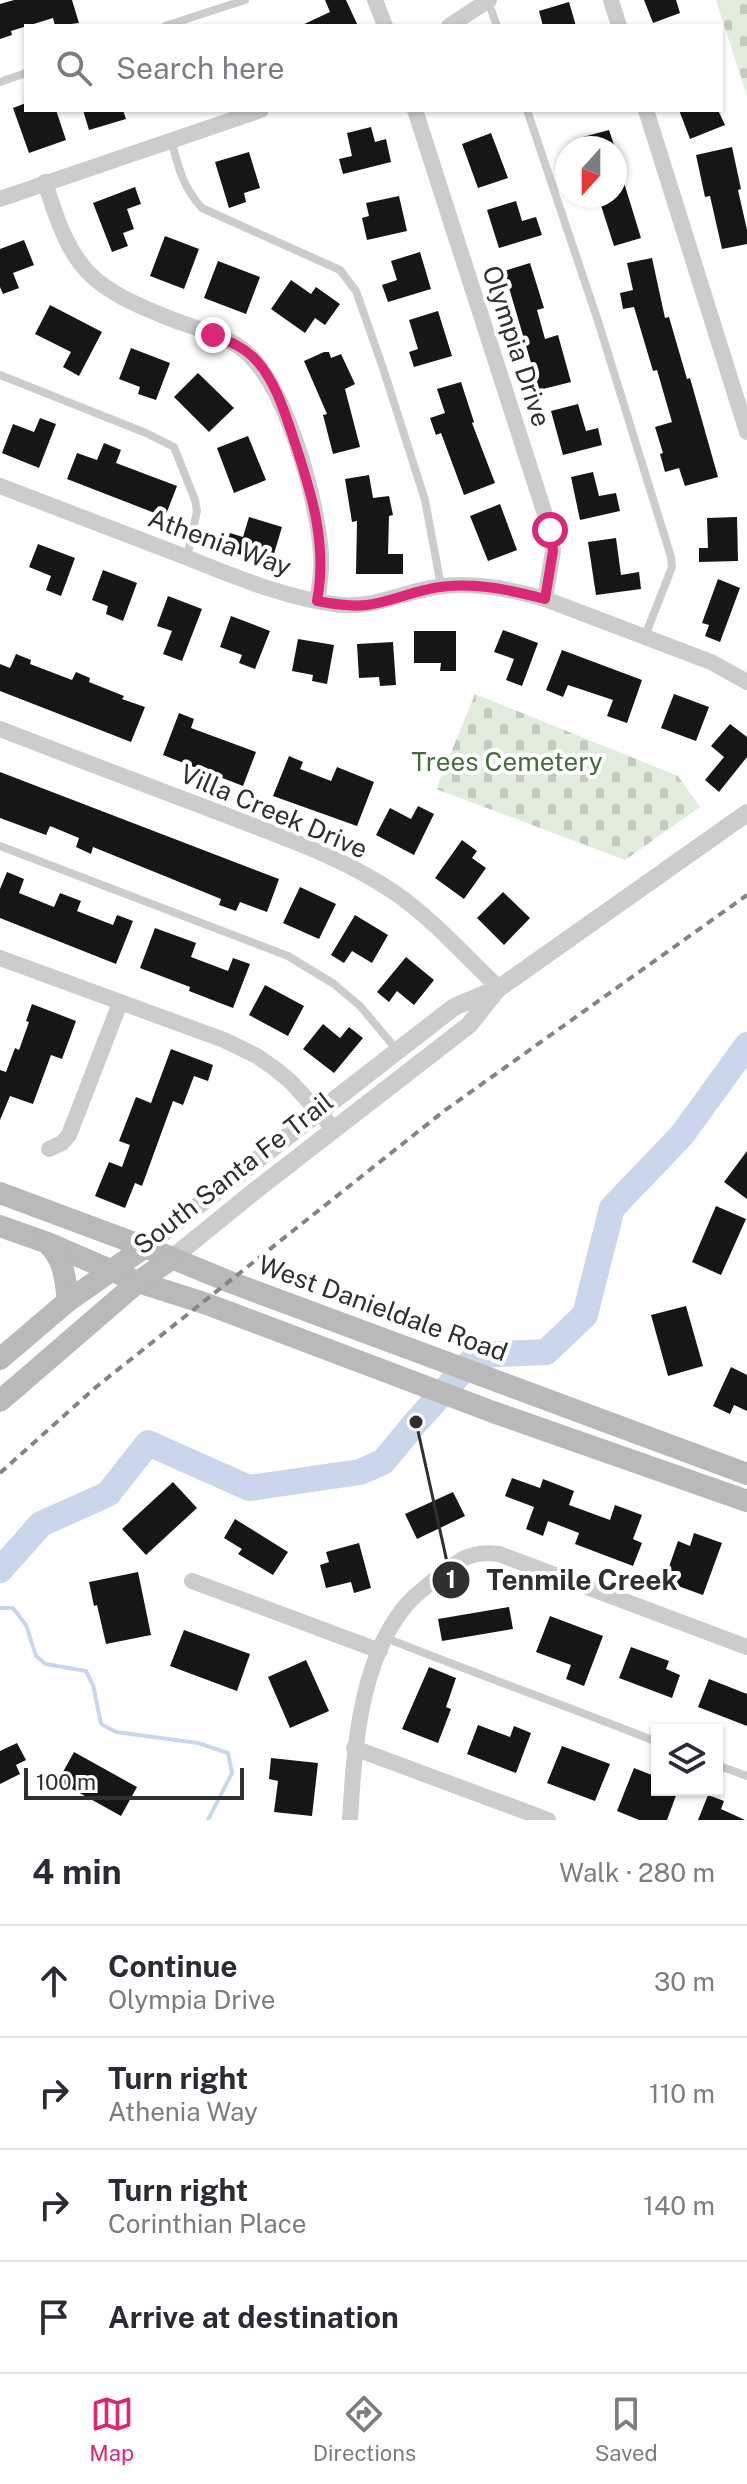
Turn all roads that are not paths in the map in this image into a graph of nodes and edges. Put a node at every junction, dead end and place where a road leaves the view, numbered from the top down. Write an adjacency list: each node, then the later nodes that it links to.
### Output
1 (245, 0): 5 (lane)
2 (375, 0): 6 (street)
3 (488, 0): 7 (street); 8 (lane)
4 (611, 0): 9 (street)
5 (171, 24)
6 (384, 24)
7 (452, 24)
8 (496, 24)
9 (618, 24)
10 (24, 74): 11 (lane)
11 (0, 82)
12 (255, 112): 16 (street)
13 (416, 112): 24 (street, Olympia Drive)
14 (528, 112): 26 (lane)
15 (647, 112): 20 (street)
16 (171, 140): 17 (street); 23 (lane)
17 (45, 182): 18 (street); 25 (street)
18 (0, 199)
19 (0, 375): 22 (lane)
20 (747, 432)
21 (0, 486): 22 (street, Athenia Way)
22 (186, 558): 25 (street, Athenia Way)
23 (441, 587): 24 (street, Athenia Way); 25 (street, Athenia Way)
24 (545, 599): 26 (street, Athenia Way)
25 (317, 601)
26 (645, 637): 27 (street, Athenia Way)
27 (745, 676)
28 (0, 729): 32 (street, Villa Creek Drive)
29 (747, 813): 32 (street, South Santa Fe Trail)
30 (0, 846): 34 (lane)
31 (0, 958): 33 (street)
32 (499, 988): 34 (street, South Santa Fe Trail); 35 (street, South Santa Fe Trail)
33 (120, 1003): 36 (street); 38 (street)
34 (398, 1051): 35 (street); 36 (street, South Santa Fe Trail)
35 (413, 1068): 37 (street, South Santa Fe Trail)
36 (319, 1113): 37 (street); 42 (street, South Santa Fe Trail)
37 (334, 1129): 43 (street, South Santa Fe Trail)
38 (49, 1149)
39 (0, 1193): 42 (main road, West Danieldale Road)
40 (0, 1226): 41 (main road)
41 (48, 1243): 44 (main road); 46 (main road)
42 (145, 1247): 43 (main road, West Danieldale Road); 44 (main road, South Santa Fe Trail)
43 (171, 1259): 45 (main road, South Santa Fe Trail); 49 (main road, West Danieldale Road)
44 (109, 1271): 45 (main road); 46 (main road, South Santa Fe Trail)
45 (138, 1282): 48 (main road, South Santa Fe Trail); 51 (main road)
46 (68, 1301): 47 (main road, South Santa Fe Trail)
47 (0, 1359)
48 (0, 1401)
49 (719, 1463): 50 (main road, West Danieldale Road); 51 (main road)
50 (747, 1474)
51 (709, 1487): 52 (main road)
52 (747, 1501)
53 (192, 1581): 54 (street)
54 (383, 1645): 55 (street); 56 (lane); 57 (street)
55 (747, 1647)
56 (651, 1740)
57 (354, 1748): 60 (street); 61 (street)
58 (723, 1767): 59 (lane)
59 (747, 1776)
60 (350, 1820)
61 (548, 1820)

